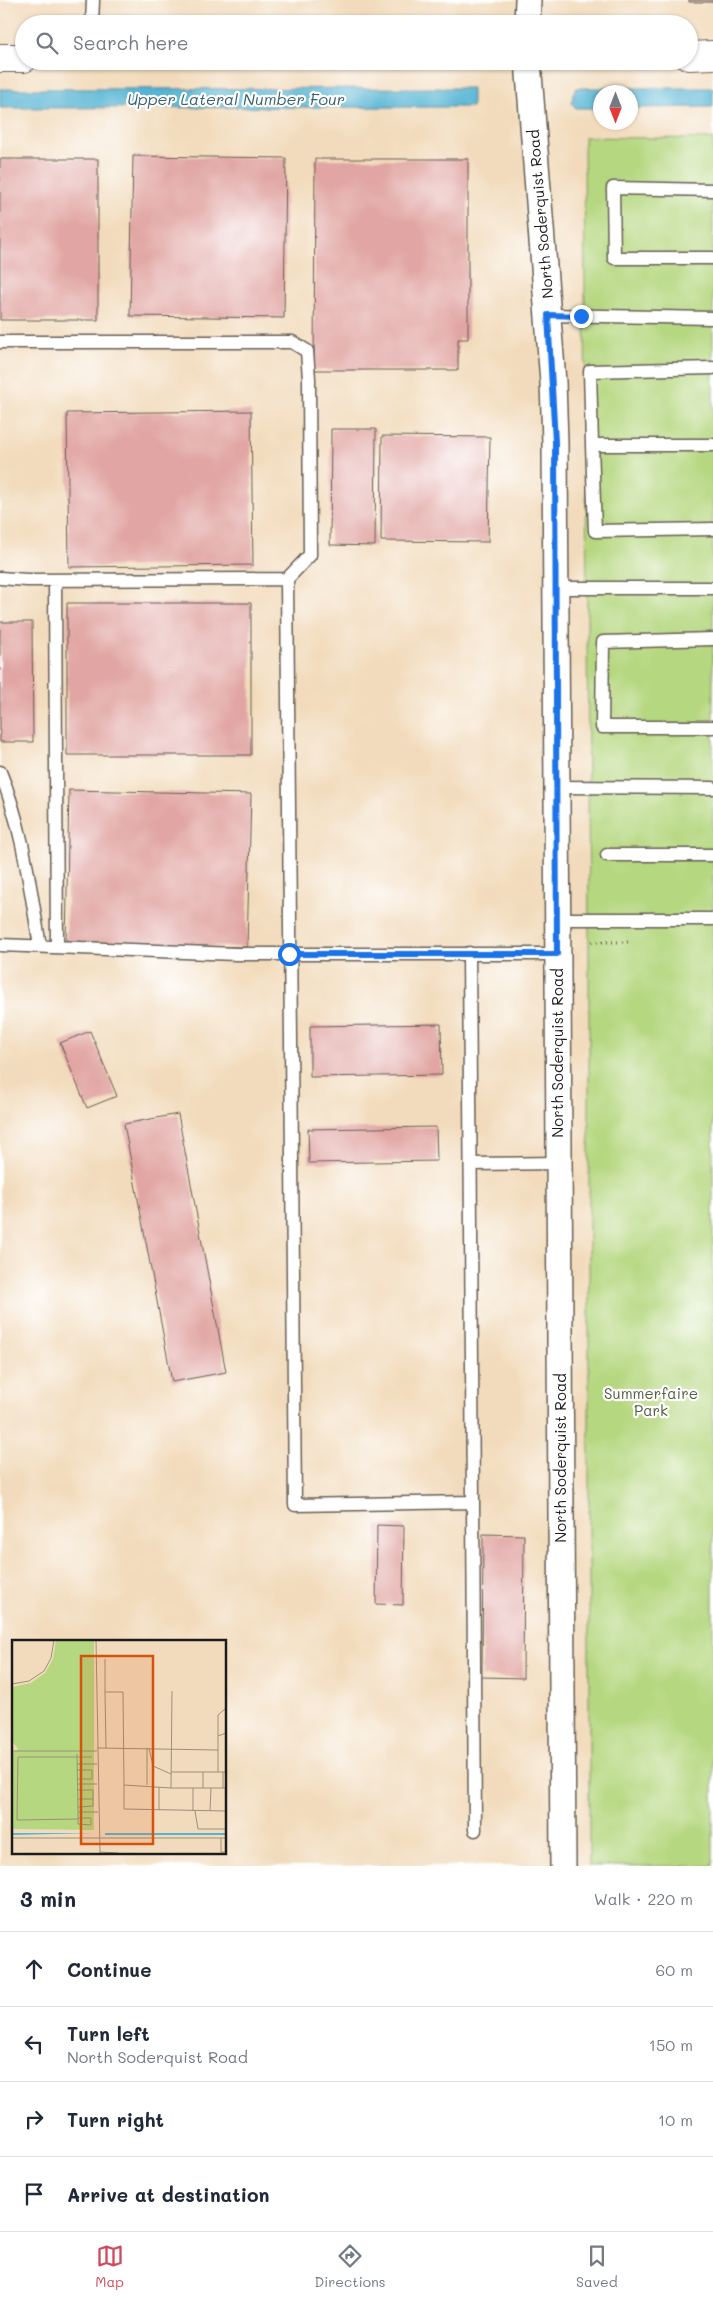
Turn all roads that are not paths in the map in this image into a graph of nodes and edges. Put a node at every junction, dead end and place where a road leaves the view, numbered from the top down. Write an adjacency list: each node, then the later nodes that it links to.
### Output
1 (92, 0): 3 (lane)
2 (528, 0): 4 (street)
3 (92, 15)
4 (527, 15)
5 (698, 56): 6 (street)
6 (713, 56)
7 (0, 58): 8 (street)
8 (15, 58)
9 (529, 70): 12 (street, North Soderquist Road)
10 (713, 190): 11 (lane)
11 (713, 258)
12 (548, 315): 13 (lane); 22 (street, North Soderquist Road)
13 (713, 318)
14 (0, 342): 20 (lane)
15 (713, 368): 16 (lane)
16 (592, 445): 17 (lane); 18 (lane)
17 (713, 445)
18 (713, 529)
19 (0, 578): 21 (lane)
20 (287, 579): 21 (lane); 37 (lane)
21 (55, 580): 35 (lane)
22 (556, 588): 23 (lane); 27 (street, North Soderquist Road)
23 (713, 588)
24 (713, 639): 25 (lane)
25 (713, 726)
26 (0, 772): 34 (lane)
27 (556, 788): 28 (lane); 31 (street, North Soderquist Road)
28 (713, 788)
29 (608, 855): 30 (lane)
30 (713, 855)
31 (557, 919): 32 (lane); 38 (street, North Soderquist Road)
32 (713, 919)
33 (0, 944): 34 (lane)
34 (40, 946): 35 (lane)
35 (57, 947): 37 (lane)
36 (469, 953): 37 (lane); 38 (lane); 40 (lane)
37 (289, 954): 41 (lane)
38 (557, 954): 39 (street, North Soderquist Road)
39 (558, 1163): 40 (lane); 43 (street, North Soderquist Road)
40 (471, 1164): 41 (lane)
41 (472, 1502): 42 (lane)
42 (475, 1830)
43 (563, 1866)

